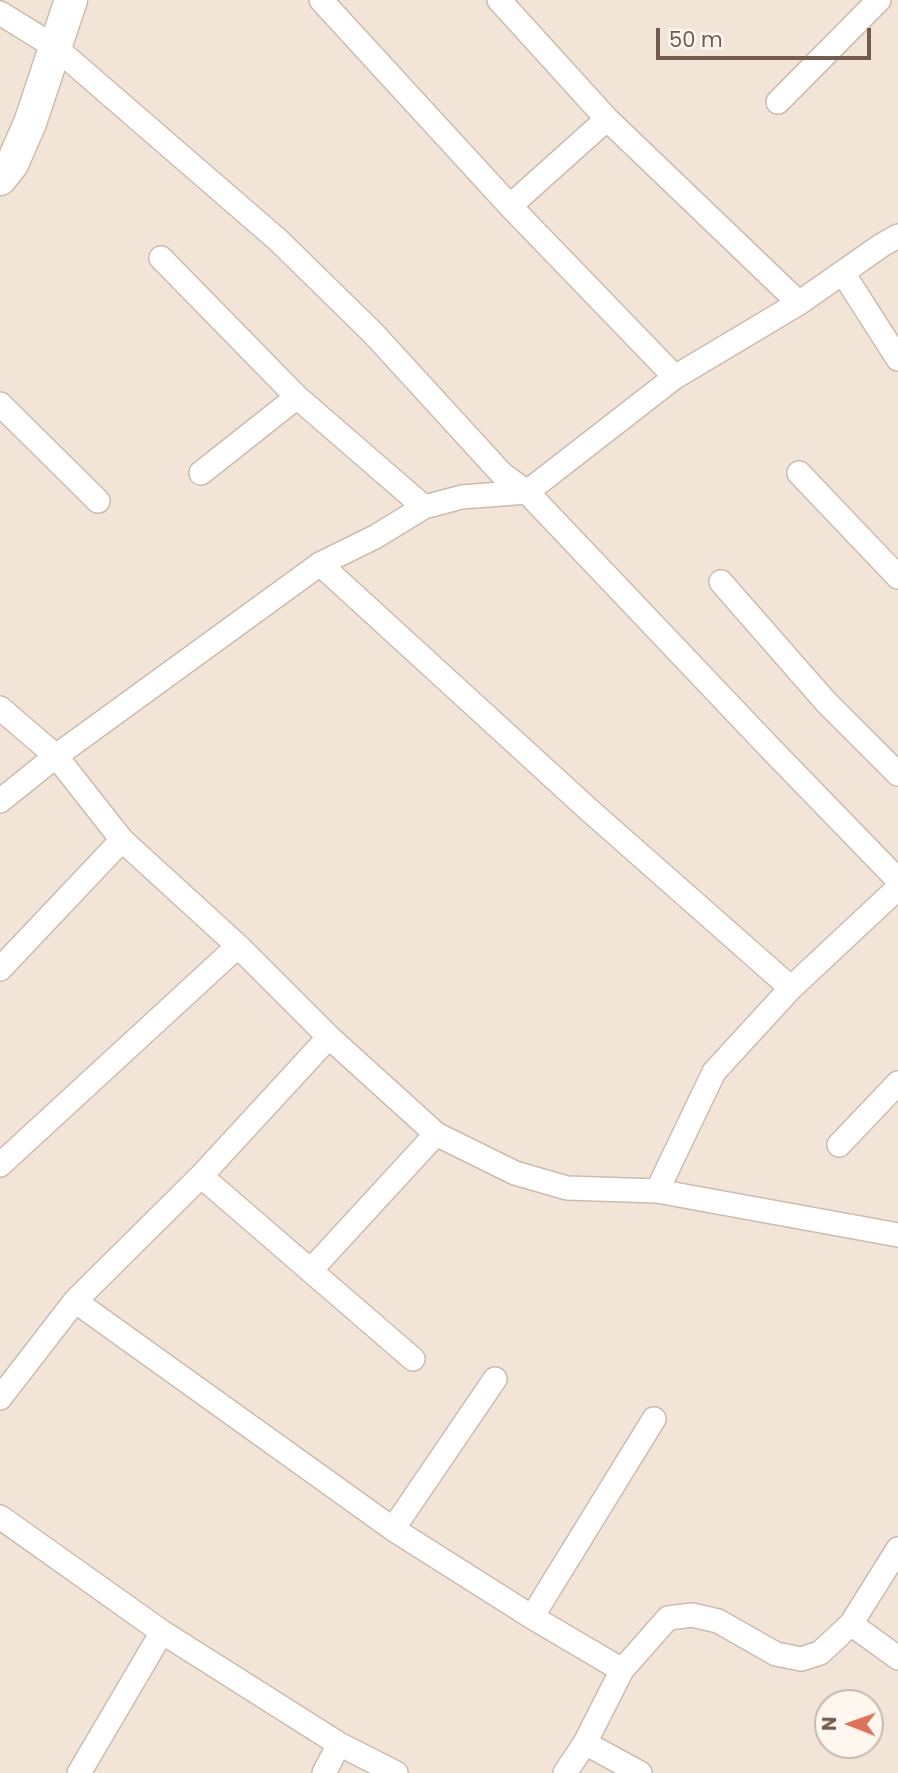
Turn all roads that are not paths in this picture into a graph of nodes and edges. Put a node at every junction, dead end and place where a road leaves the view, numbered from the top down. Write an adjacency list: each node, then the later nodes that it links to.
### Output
1 (71, 0): 6 (street)
2 (321, 0): 10 (street)
3 (499, 0): 8 (street)
4 (879, 0): 7 (street)
5 (0, 13): 6 (street)
6 (55, 47): 9 (street); 21 (street)
7 (778, 102)
8 (607, 119): 10 (street); 14 (street)
9 (0, 179)
10 (510, 206): 16 (street)
11 (898, 236): 13 (street)
12 (161, 258): 17 (street)
13 (843, 273): 14 (street); 15 (street)
14 (799, 303): 16 (street)
15 (898, 359)
16 (675, 377): 21 (street)
17 (297, 397): 19 (street); 23 (street)
18 (0, 404): 22 (street)
19 (201, 473)
20 (799, 474): 25 (street)
21 (527, 492): 23 (street); 32 (street)
22 (98, 501)
23 (424, 507): 24 (street)
24 (320, 564): 28 (street); 36 (street)
25 (898, 577)
26 (721, 582): 29 (street)
27 (0, 708): 28 (street)
28 (56, 756): 30 (street); 31 (street)
29 (898, 774)
30 (0, 801)
31 (122, 840): 34 (street); 35 (street)
32 (898, 880)
33 (898, 888): 36 (street)
34 (238, 946): 37 (street); 41 (street)
35 (0, 969)
36 (791, 988): 43 (street)
37 (329, 1037): 39 (street); 42 (street)
38 (898, 1083): 40 (street)
39 (436, 1134): 43 (street); 45 (street)
40 (839, 1145)
41 (0, 1165)
42 (201, 1176): 45 (street); 46 (street)
43 (657, 1191): 44 (street)
44 (898, 1235)
45 (311, 1270): 47 (street)
46 (75, 1301): 49 (street); 52 (street)
47 (413, 1359)
48 (495, 1379): 52 (street)
49 (0, 1398)
50 (654, 1419): 54 (street)
51 (0, 1517): 56 (street)
52 (393, 1529): 54 (street)
53 (898, 1549): 55 (street)
54 (532, 1617): 58 (street)
55 (850, 1624): 57 (street); 58 (street)
56 (162, 1632): 60 (street); 61 (street)
57 (898, 1658)
58 (622, 1670): 59 (street)
59 (584, 1743): 64 (street); 65 (street)
60 (339, 1744): 62 (street); 63 (street)
61 (79, 1773)
62 (324, 1773)
63 (396, 1773)
64 (565, 1773)
65 (640, 1773)

